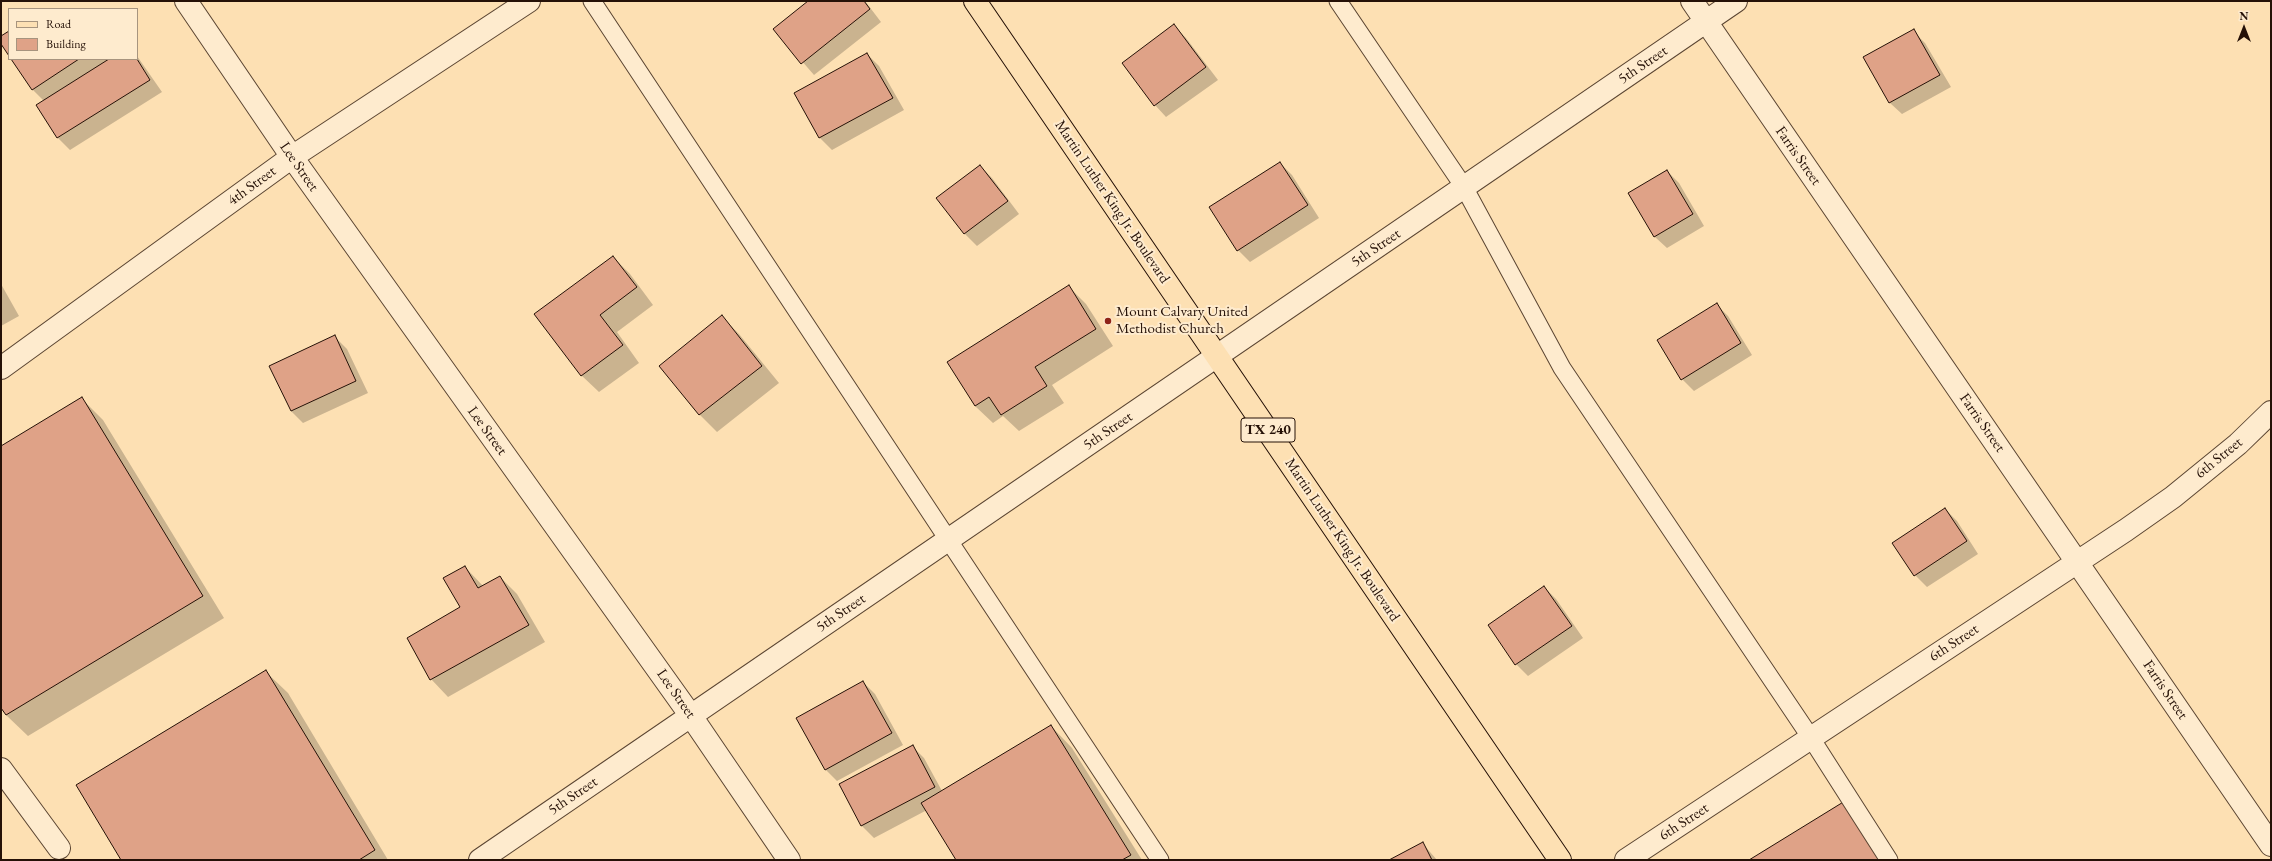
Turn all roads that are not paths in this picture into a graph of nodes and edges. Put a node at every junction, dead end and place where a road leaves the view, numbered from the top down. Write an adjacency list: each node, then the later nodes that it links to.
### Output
1 (186, 1): 9 (street, Lee Street)
2 (529, 1): 9 (street, 4th Street)
3 (592, 1): 14 (lane)
4 (975, 1): 11 (main road, Martin Luther King Jr. Boulevard / TX 240)
5 (1338, 1): 10 (lane)
6 (1692, 1): 8 (street, Farris Street)
7 (1736, 1): 8 (street, 5th Street)
8 (1705, 22): 10 (street, 5th Street); 15 (street, Farris Street)
9 (292, 157): 12 (street, 4th Street); 16 (street, Lee Street)
10 (1464, 188): 11 (street, 5th Street); 17 (lane)
11 (1217, 356): 14 (street, 5th Street); 24 (main road, Martin Luther King Jr. Boulevard / TX 240)
12 (1, 368)
13 (2271, 412): 15 (street, 6th Street)
14 (948, 540): 16 (street, 5th Street); 23 (lane)
15 (2078, 562): 17 (street, 6th Street); 19 (street, Farris Street)
16 (691, 716): 21 (street, 5th Street); 22 (street, Lee Street)
17 (1811, 738): 25 (street, 6th Street); 26 (lane)
18 (1, 769): 20 (street)
19 (2271, 845)
20 (59, 848)
21 (480, 860)
22 (789, 860)
23 (1160, 860)
24 (1560, 860)
25 (1626, 860)
26 (1889, 860)

